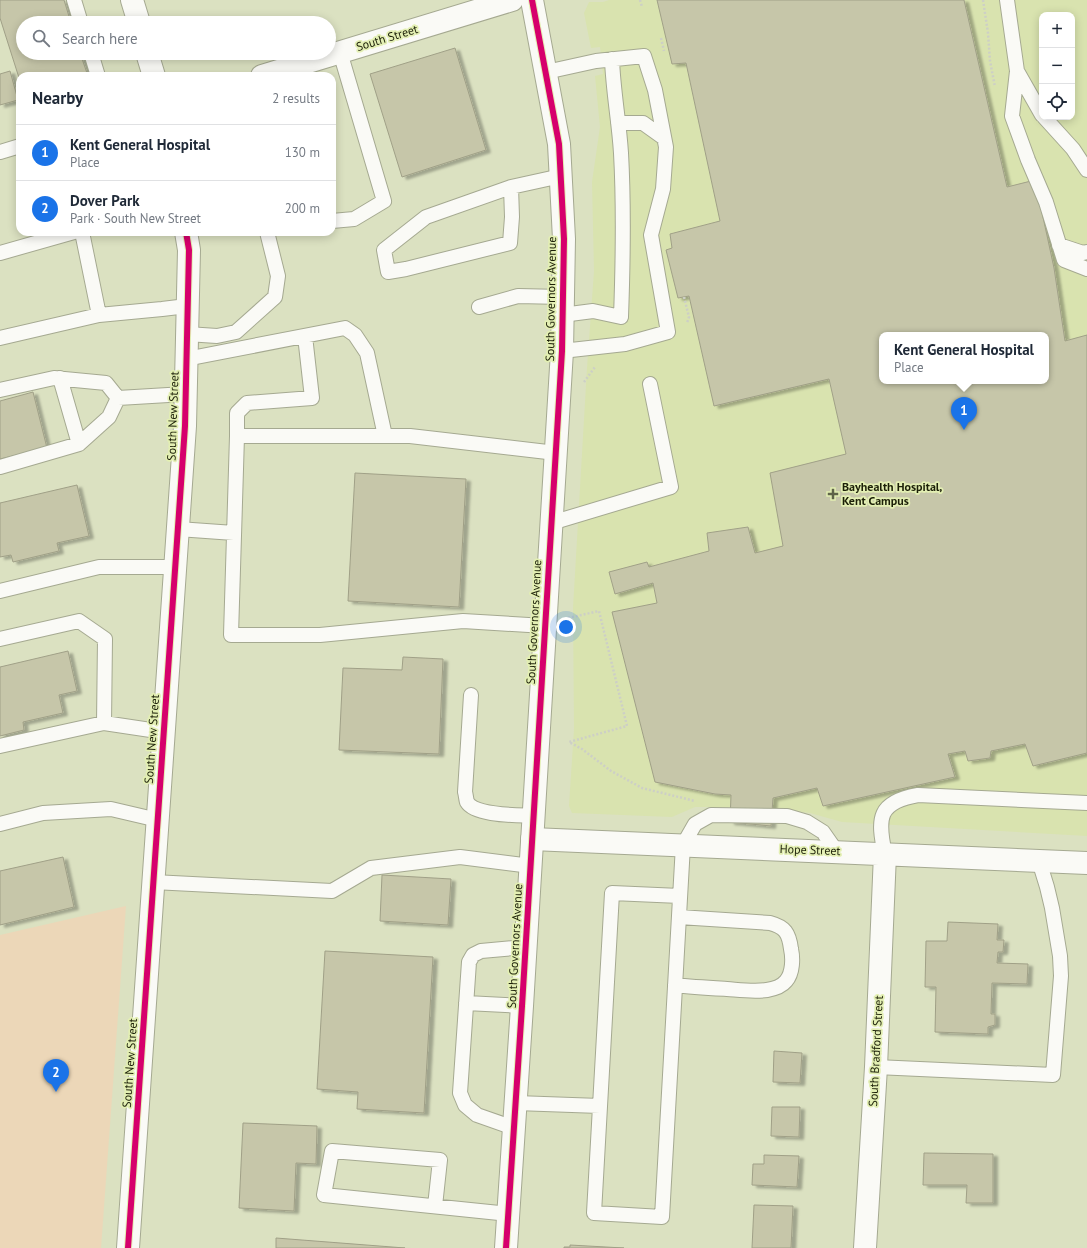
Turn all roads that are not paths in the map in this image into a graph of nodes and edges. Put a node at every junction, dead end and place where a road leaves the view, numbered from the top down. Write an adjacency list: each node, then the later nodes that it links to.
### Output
1 (74, 0): 6 (lane)
2 (132, 0): 7 (street)
3 (512, 0): 8 (street, South Street)
4 (532, 0): 18 (street, South Governors Avenue)
5 (1007, 0): 14 (lane)
6 (79, 16)
7 (137, 16)
8 (340, 52): 9 (street, South Street); 28 (lane)
9 (336, 53)
10 (612, 59): 18 (lane); 21 (lane); 22 (lane)
11 (92, 60): 15 (lane)
12 (149, 60): 16 (street)
13 (318, 60): 17 (street, South Street)
14 (1018, 71): 19 (lane); 33 (lane)
15 (97, 72)
16 (153, 72)
17 (286, 72)
18 (546, 72): 26 (street, South Governors Avenue)
19 (1039, 109)
20 (1047, 120): 25 (lane)
21 (618, 123): 22 (lane); 38 (lane)
22 (664, 138): 44 (lane)
23 (16, 147): 24 (lane)
24 (0, 152)
25 (1087, 170)
26 (561, 176): 27 (lane); 38 (street, South Governors Avenue)
27 (511, 187): 27 (lane)
28 (336, 221)
29 (60, 236): 35 (lane)
30 (83, 236): 40 (lane)
31 (186, 236): 37 (street, South New Street)
32 (268, 236): 41 (lane)
33 (1059, 244): 34 (lane); 36 (lane)
34 (1087, 252)
35 (0, 253)
36 (1087, 269)
37 (187, 306): 40 (lane); 41 (street, South New Street)
38 (562, 306): 39 (lane); 44 (street, South Governors Avenue)
39 (478, 307)
40 (100, 315): 43 (lane)
41 (187, 334): 45 (street, South New Street)
42 (305, 336): 45 (lane); 51 (lane); 52 (lane)
43 (0, 338)
44 (562, 352): 54 (street, South Governors Avenue)
45 (186, 359): 49 (street, South New Street)
46 (60, 378): 48 (lane); 50 (lane); 53 (lane)
47 (650, 384): 56 (lane)
48 (0, 390)
49 (185, 394): 50 (lane); 57 (street, South New Street)
50 (118, 398): 53 (lane)
51 (237, 436): 52 (lane); 58 (lane)
52 (386, 436): 54 (lane)
53 (79, 444): 55 (lane)
54 (556, 453): 56 (street, South Governors Avenue)
55 (0, 466)
56 (552, 523): 61 (street, South Governors Avenue)
57 (178, 530): 58 (lane); 59 (street, South New Street)
58 (234, 533): 61 (lane)
59 (175, 567): 60 (lane); 65 (street, South New Street)
60 (0, 591)
61 (545, 626): 68 (street, South Governors Avenue)
62 (0, 639): 64 (lane)
63 (471, 695): 68 (lane)
64 (104, 723): 65 (lane); 66 (lane)
65 (164, 732): 69 (street, South New Street)
66 (0, 746)
67 (1087, 803): 74 (lane)
68 (534, 816): 71 (street, South Governors Avenue)
69 (158, 820): 70 (lane); 78 (street, South New Street)
70 (0, 824)
71 (532, 839): 72 (street, Hope Street); 77 (street, South Governors Avenue)
72 (683, 845): 73 (street, Hope Street); 73 (lane); 79 (lane)
73 (837, 852): 74 (street, Hope Street)
74 (885, 854): 75 (street, Hope Street); 85 (street, South Bradford Street)
75 (1039, 861): 76 (street, Hope Street); 85 (lane)
76 (1087, 863)
77 (530, 866): 78 (lane); 81 (street, South Governors Avenue)
78 (153, 882): 91 (street, South New Street)
79 (680, 896): 80 (lane); 87 (lane)
80 (679, 917): 82 (lane); 82 (lane)
81 (525, 947): 83 (lane); 84 (street, South Governors Avenue)
82 (675, 985): 87 (lane)
83 (466, 1003): 84 (lane); 88 (lane)
84 (522, 1006): 86 (street, South Governors Avenue)
85 (876, 1067): 93 (street, South Bradford Street)
86 (516, 1103): 87 (lane); 88 (street, South Governors Avenue)
87 (600, 1106)
88 (514, 1128): 90 (street, South Governors Avenue)
89 (435, 1206): 89 (lane); 90 (lane)
90 (509, 1214): 92 (street, South Governors Avenue)
91 (128, 1248)
92 (506, 1248)
93 (865, 1248)

